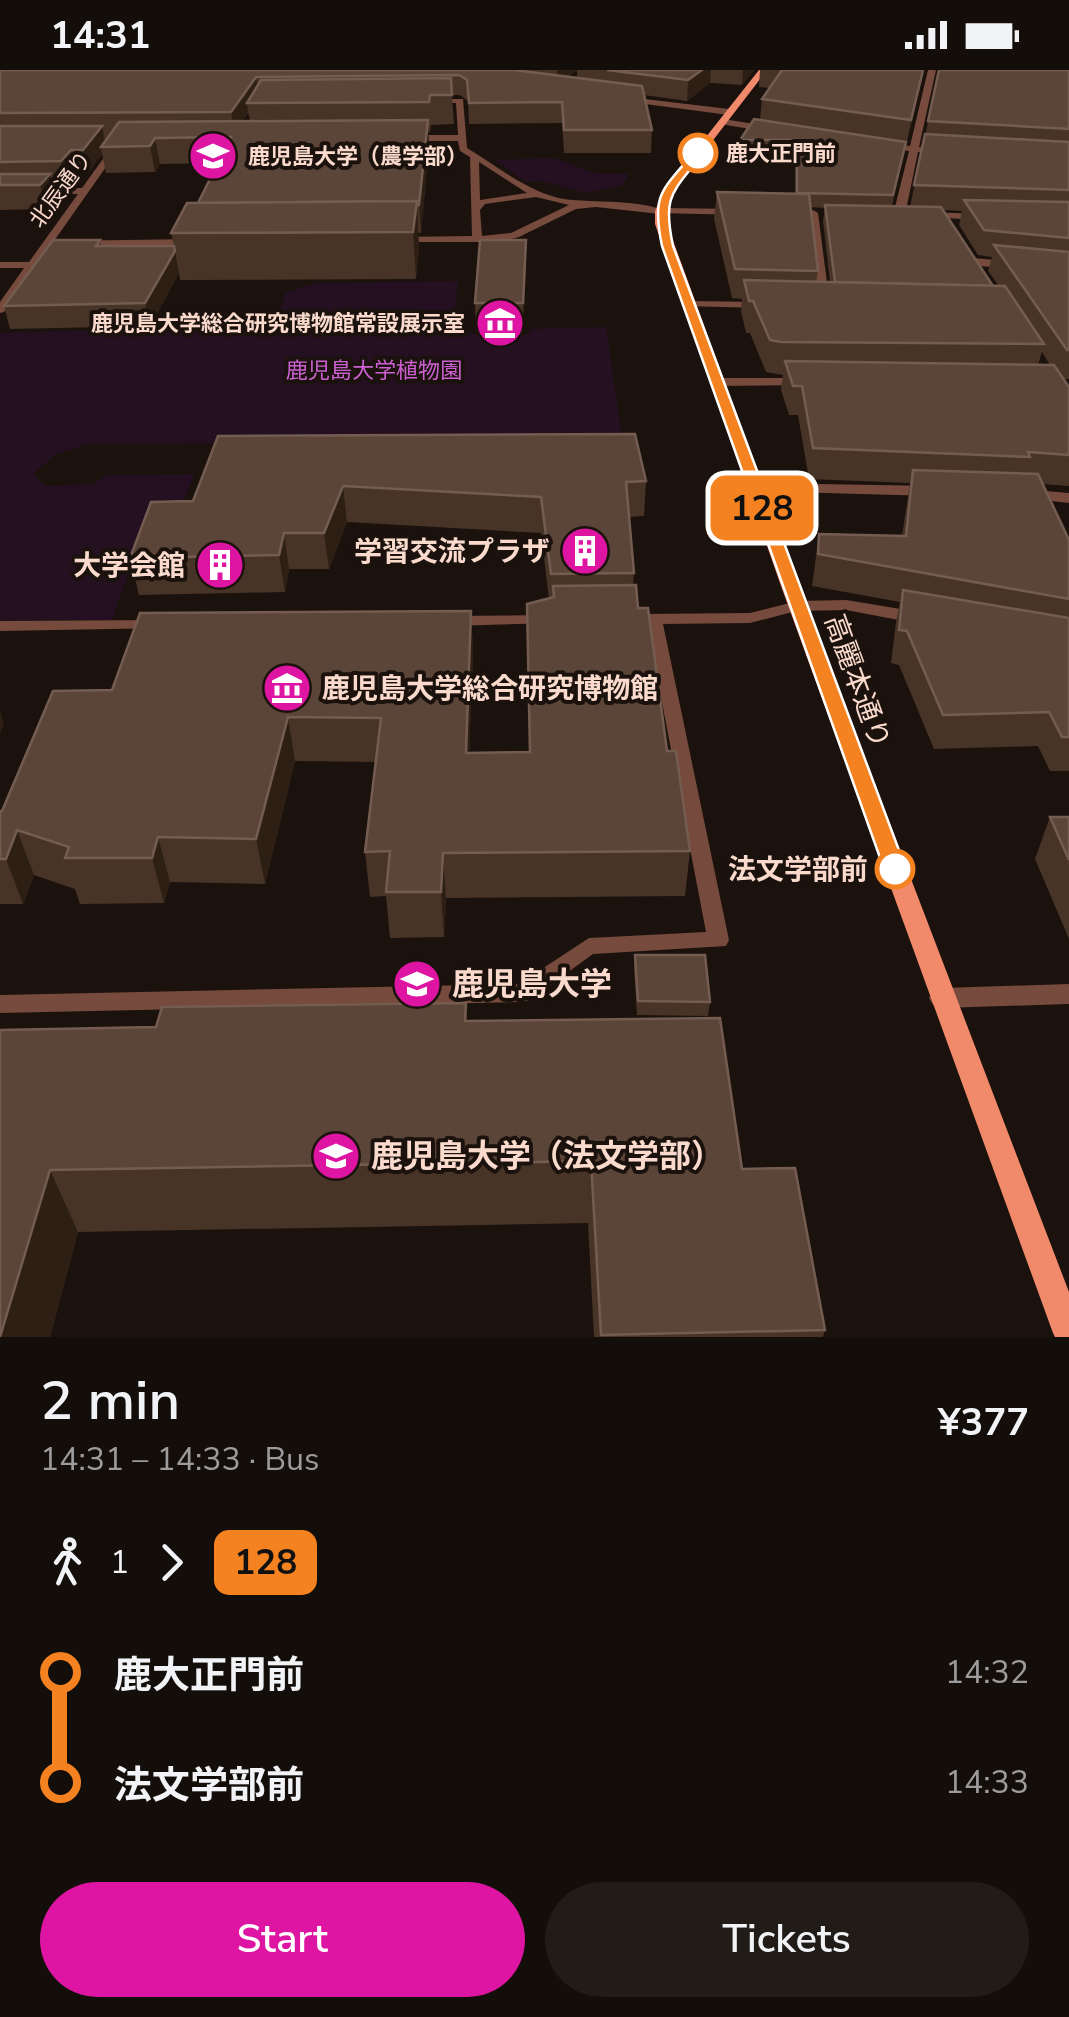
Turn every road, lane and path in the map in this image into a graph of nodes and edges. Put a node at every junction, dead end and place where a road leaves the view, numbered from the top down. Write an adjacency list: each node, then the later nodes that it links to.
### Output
1 (762, 70): 5 (street)
2 (932, 70): 11 (street)
3 (617, 98): 5 (street)
4 (424, 102): 8 (lane)
5 (726, 117): 6 (street); 19 (street)
6 (782, 131)
7 (399, 138): 8 (lane)
8 (459, 138): 13 (lane)
9 (99, 142): 14 (lane, 北辰通り)
10 (860, 142): 11 (street)
11 (914, 150): 12 (street); 25 (street)
12 (952, 152)
13 (474, 156): 16 (lane); 18 (lane)
14 (84, 191): 15 (lane); 32 (lane, 北辰通り)
15 (0, 192)
16 (536, 194): 17 (lane); 18 (lane)
17 (604, 204): 19 (lane); 30 (lane)
18 (476, 210): 30 (lane)
19 (660, 210): 20 (street); 39 (street, 高麗本通り)
20 (755, 212)
21 (794, 213): 22 (street)
22 (814, 213): 23 (street); 42 (lane)
23 (830, 214)
24 (882, 214): 25 (street)
25 (899, 215): 26 (street)
26 (943, 216): 27 (street); 28 (street)
27 (997, 218)
28 (953, 232)
29 (380, 240): 30 (lane)
30 (477, 240)
31 (206, 242): 32 (lane)
32 (46, 244): 35 (lane, 北辰通り)
33 (964, 247): 34 (street)
34 (974, 262): 37 (street); 38 (street)
35 (31, 265): 36 (lane); 44 (lane, 北辰通り)
36 (0, 266)
37 (1069, 271)
38 (983, 278)
39 (688, 304): 40 (lane); 45 (street, 高麗本通り)
40 (774, 305)
41 (808, 306): 42 (lane)
42 (824, 306): 43 (lane)
43 (844, 307)
44 (0, 310)
45 (716, 382): 46 (street); 47 (street, 高麗本通り)
46 (830, 382)
47 (756, 488): 48 (street); 51 (street, 高麗本通り)
48 (954, 492)
49 (994, 493): 50 (street)
50 (1069, 498)
51 (798, 606): 53 (street); 58 (street, 高麗本通り); 59 (lane)
52 (575, 620): 54 (lane)
53 (939, 621)
54 (436, 622)
55 (178, 624): 56 (lane)
56 (0, 626)
57 (1069, 994): 58 (street)
58 (942, 998): 60 (street, 高麗本通り)
59 (0, 1004)
60 (1069, 1333)

